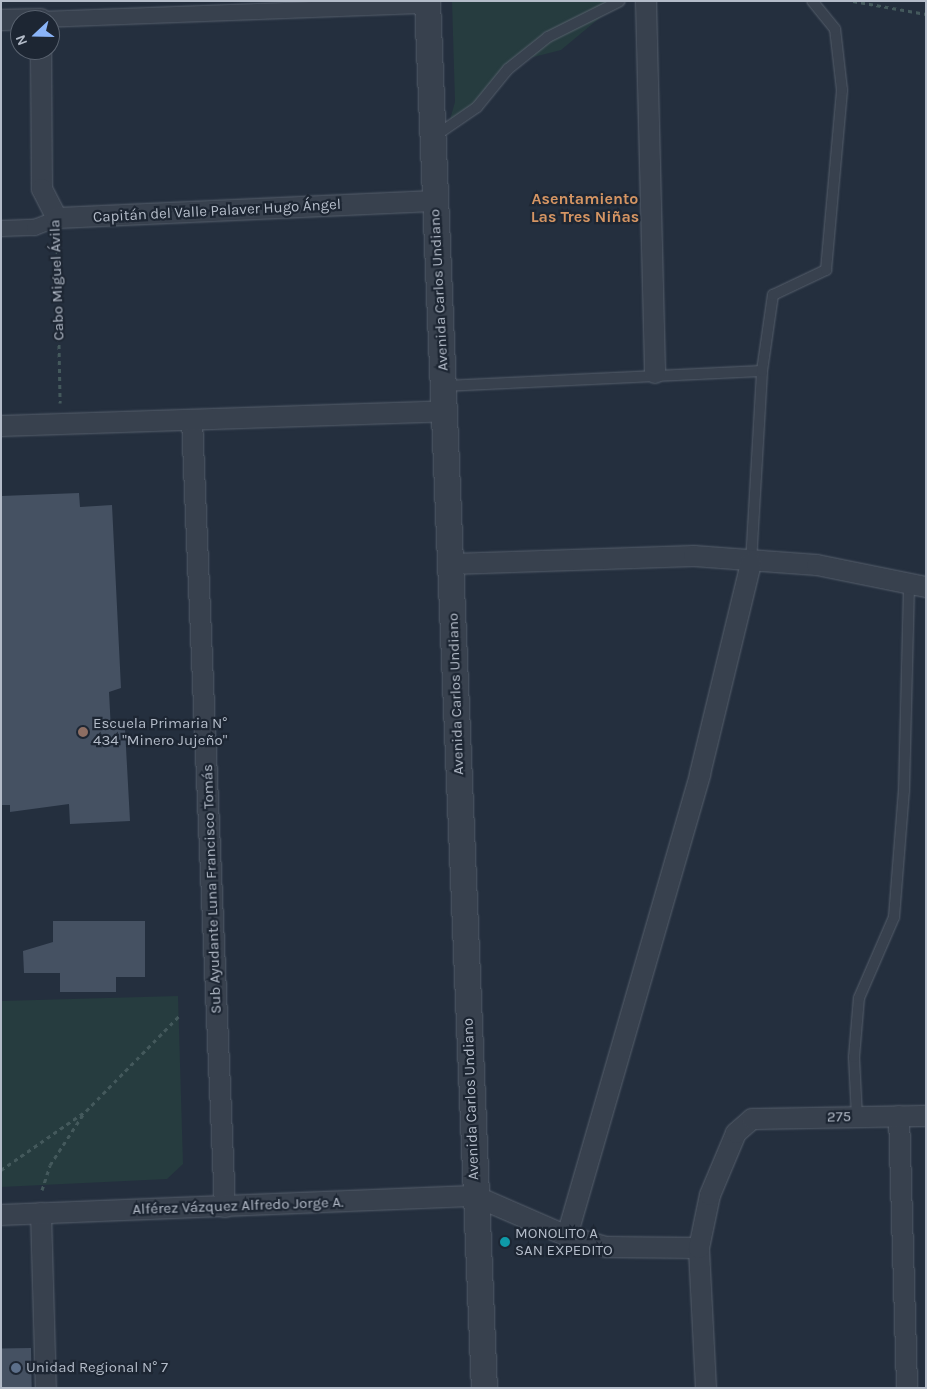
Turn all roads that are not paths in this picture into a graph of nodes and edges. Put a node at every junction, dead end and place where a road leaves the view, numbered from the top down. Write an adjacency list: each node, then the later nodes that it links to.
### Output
1 (620, 1): 7 (lane)
2 (646, 1): 12 (street)
3 (812, 1): 11 (lane)
4 (427, 3): 5 (street); 7 (street, Avenida Carlos Undiano)
5 (60, 13)
6 (41, 60): 9 (street, Cabo Miguel Ávila)
7 (432, 137): 8 (street, Avenida Carlos Undiano)
8 (435, 201): 9 (street, Capitán del Valle Palaver Hugo Ángel); 13 (street, Avenida Carlos Undiano)
9 (57, 218): 10 (street, Capitán del Valle Palaver Hugo Ángel)
10 (1, 228)
11 (762, 371): 12 (lane); 17 (lane)
12 (655, 373): 13 (lane)
13 (444, 386): 14 (street, Avenida Carlos Undiano)
14 (444, 411): 15 (street); 18 (street, Avenida Carlos Undiano)
15 (192, 420): 16 (street); 24 (street, Sub Ayudante Luna Francisco Tomás)
16 (1, 426)
17 (751, 563): 18 (street); 19 (street); 27 (street)
18 (452, 564): 23 (street, Avenida Carlos Undiano)
19 (917, 584): 22 (lane)
20 (899, 1116): 21 (street, 275); 22 (street, 275); 32 (street)
21 (926, 1116)
22 (857, 1117): 28 (street, 275)
23 (475, 1196): 24 (street, Alférez Vázquez Alfredo Jorge A.); 27 (street); 30 (street, Avenida Carlos Undiano)
24 (225, 1207): 25 (street, Alférez Vázquez Alfredo Jorge A.)
25 (41, 1213): 26 (street, Alférez Vázquez Alfredo Jorge A.); 29 (street)
26 (1, 1215)
27 (567, 1236): 28 (street)
28 (699, 1248): 31 (street)
29 (46, 1388)
30 (484, 1388)
31 (706, 1388)
32 (907, 1388)

